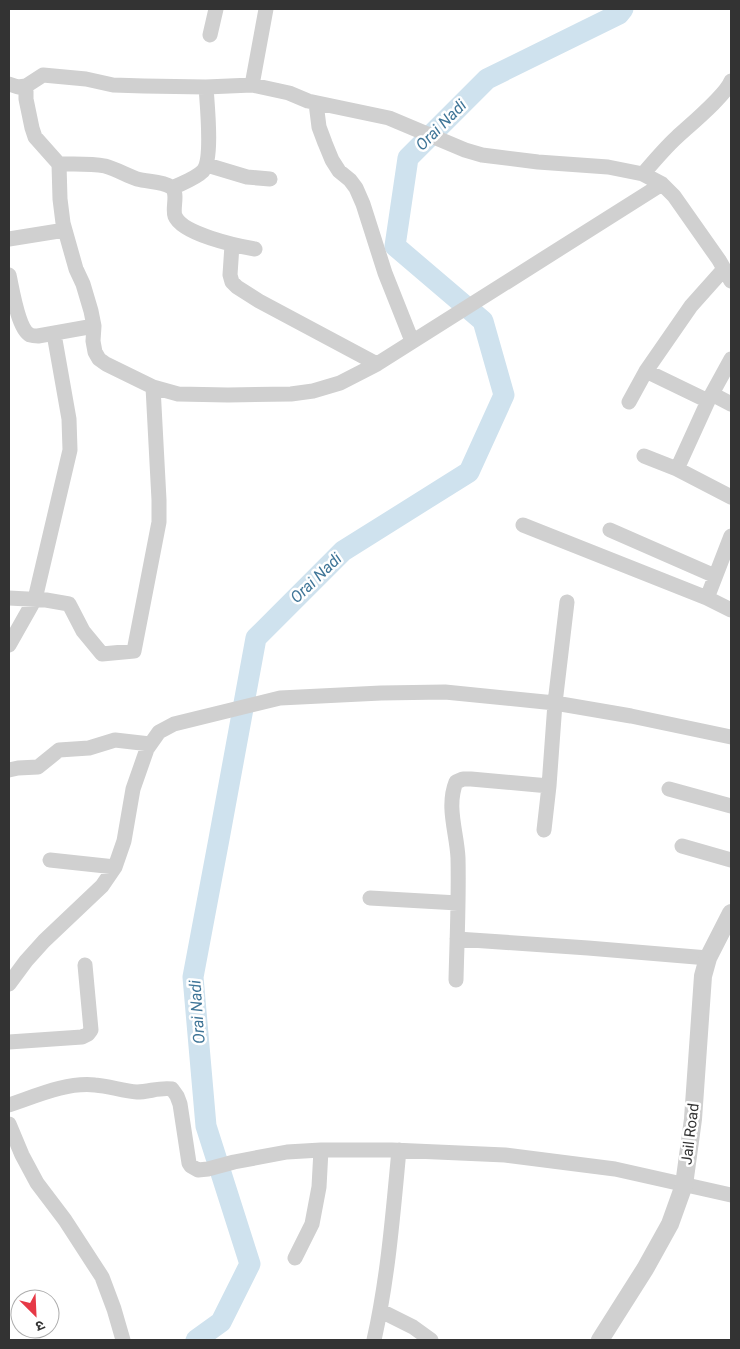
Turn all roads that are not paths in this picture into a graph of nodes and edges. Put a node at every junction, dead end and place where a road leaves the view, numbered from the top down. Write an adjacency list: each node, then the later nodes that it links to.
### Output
1 (216, 9): 3 (street)
2 (266, 9): 6 (street)
3 (210, 35)
4 (731, 81): 12 (street)
5 (9, 84): 7 (street)
6 (252, 85): 8 (street); 9 (street)
7 (26, 86): 8 (street); 10 (street)
8 (206, 87): 11 (street)
9 (316, 103): 12 (street); 24 (street)
10 (59, 164): 15 (street); 16 (street)
11 (207, 165): 13 (street); 15 (street)
12 (643, 174): 14 (street)
13 (270, 179)
14 (662, 184): 21 (street); 24 (street)
15 (172, 188): 18 (street)
16 (65, 230): 17 (street); 22 (street)
17 (9, 239)
18 (232, 245): 19 (street); 26 (street)
19 (255, 249)
20 (9, 275): 23 (street)
21 (728, 275): 27 (street)
22 (94, 326): 23 (street); 28 (street)
23 (54, 334): 41 (street)
24 (412, 341): 26 (street)
25 (731, 359): 29 (street)
26 (377, 364): 28 (street)
27 (646, 371): 29 (street); 30 (street)
28 (152, 387): 41 (street)
29 (710, 398): 31 (street); 33 (street)
30 (629, 402)
31 (731, 404)
32 (644, 456): 33 (street)
33 (677, 469): 34 (street)
34 (731, 497)
35 (523, 525): 40 (street)
36 (610, 530): 38 (street)
37 (731, 536): 38 (street)
38 (715, 576): 40 (street)
39 (9, 598): 41 (street)
40 (707, 598): 43 (street)
41 (34, 599): 44 (street)
42 (567, 602): 45 (street)
43 (731, 610)
44 (9, 644)
45 (555, 703): 46 (street); 47 (street); 49 (street)
46 (731, 737)
47 (150, 744): 48 (street); 56 (street)
48 (9, 770)
49 (549, 786): 52 (street); 58 (street)
50 (669, 789): 51 (street)
51 (731, 806)
52 (544, 830)
53 (682, 846): 55 (street)
54 (50, 860): 56 (street)
55 (731, 860)
56 (115, 867): 64 (street)
57 (370, 898): 58 (street)
58 (458, 903): 60 (street)
59 (731, 913): 61 (street, Jail Road)
60 (457, 939): 61 (street); 63 (street)
61 (708, 958): 70 (street, Jail Road)
62 (85, 965): 65 (street)
63 (456, 980)
64 (9, 984)
65 (9, 1042)
66 (9, 1105): 68 (street)
67 (9, 1124): 74 (street)
68 (321, 1150): 69 (street); 72 (street)
69 (399, 1150): 70 (street); 73 (street)
70 (684, 1185): 71 (street); 77 (street, Jail Road)
71 (731, 1195)
72 (295, 1258)
73 (380, 1311): 75 (street); 76 (street)
74 (123, 1340)
75 (374, 1340)
76 (431, 1340)
77 (600, 1340)

